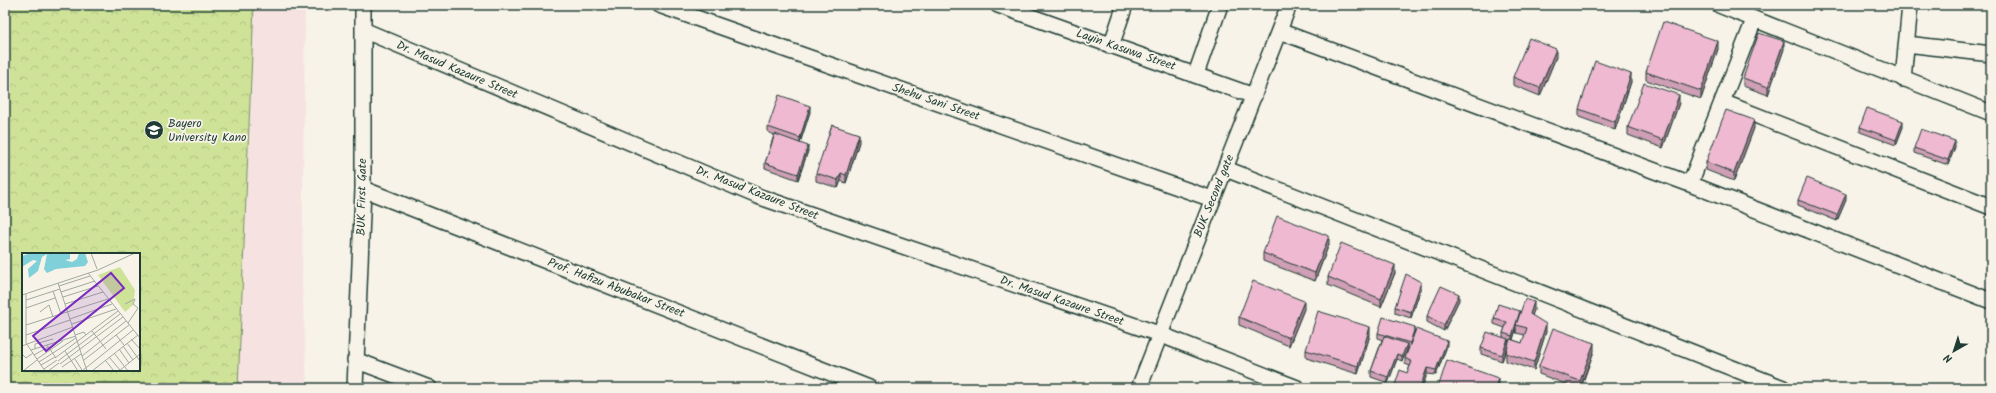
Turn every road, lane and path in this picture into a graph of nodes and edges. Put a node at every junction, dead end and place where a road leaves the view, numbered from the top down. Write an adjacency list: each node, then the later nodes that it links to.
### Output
1 (363, 5): 10 (street, BUK First Gate)
2 (659, 5): 23 (street, Shehu Sani Street)
3 (998, 5): 13 (street, Layin Kasuwa Street)
4 (1125, 5): 13 (street)
5 (1220, 5): 15 (street)
6 (1289, 5): 11 (street, BUK Second gate)
7 (1719, 5): 9 (street)
8 (1910, 5): 12 (street)
9 (1754, 20): 16 (street); 18 (street)
10 (363, 30): 22 (street, BUK First Gate); 26 (street, Dr. Masud Kazaure Street)
11 (1279, 31): 17 (street, BUK Second gate); 21 (street)
12 (1907, 44): 14 (street); 16 (street)
13 (1111, 46): 15 (street, Layin Kasuwa Street)
14 (1991, 54)
15 (1196, 74): 17 (street, Layin Kasuwa Street)
16 (1903, 79): 19 (street)
17 (1254, 96): 20 (street, BUK Second gate)
18 (1722, 102): 21 (street); 24 (street)
19 (1991, 113)
20 (1226, 169): 23 (street, BUK Second gate); 33 (street)
21 (1690, 184): 25 (street)
22 (363, 189): 27 (street, BUK First Gate); 30 (street, Prof. Hafizu Abubakar Street)
23 (1212, 199): 26 (street, BUK Second gate)
24 (1991, 207)
25 (1991, 301)
26 (1159, 334): 31 (street, BUK Second gate); 32 (street, Dr. Masud Kazaure Street)
27 (355, 360): 28 (street, BUK First Gate); 29 (street)
28 (355, 388)
29 (429, 388)
30 (869, 388)
31 (1139, 388)
32 (1297, 388)
33 (1783, 388)

